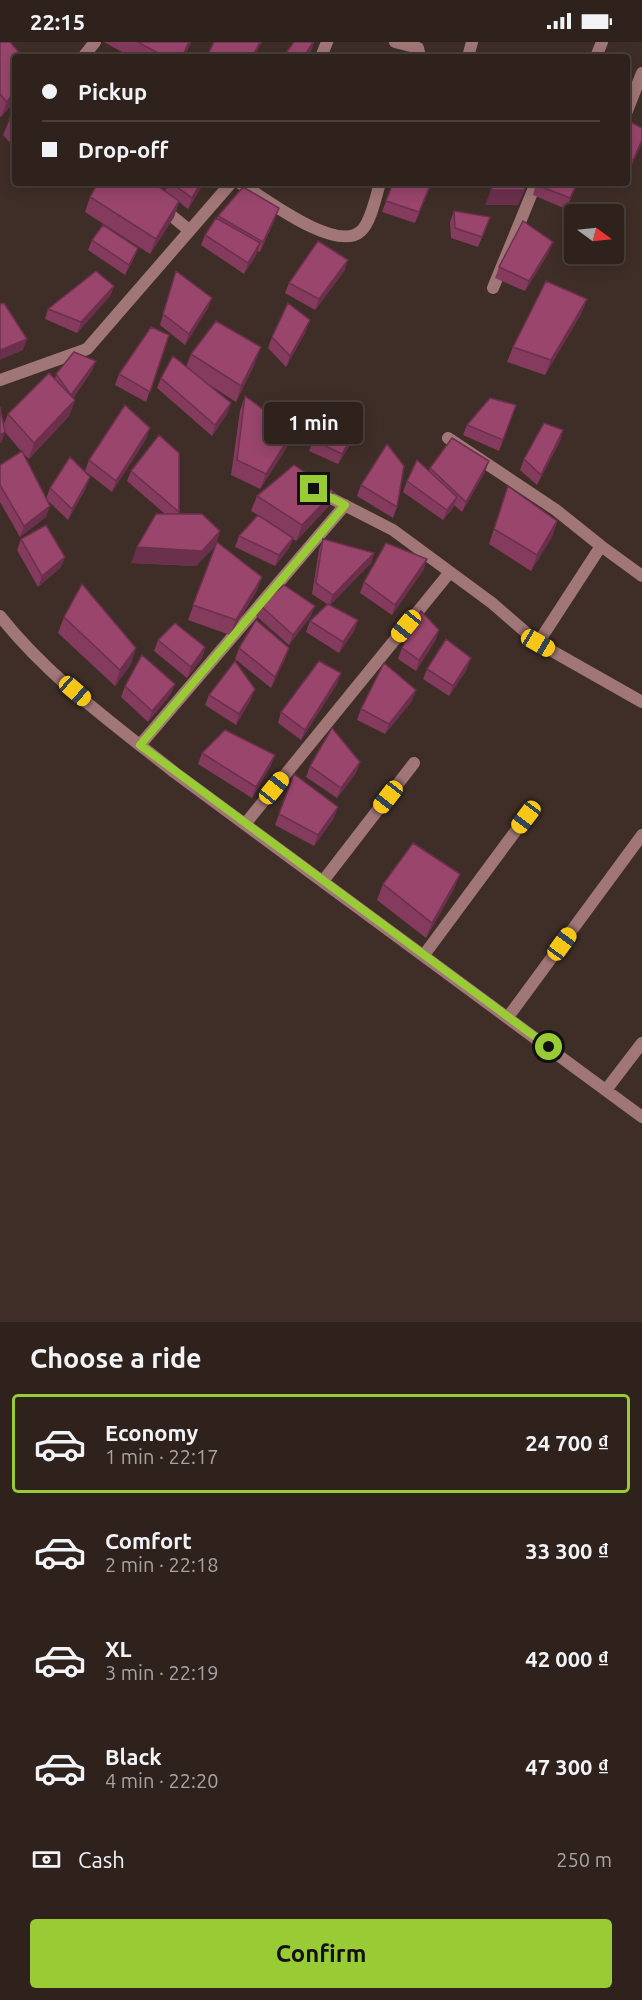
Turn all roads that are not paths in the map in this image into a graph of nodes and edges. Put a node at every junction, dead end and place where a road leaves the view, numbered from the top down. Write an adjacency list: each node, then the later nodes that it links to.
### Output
1 (95, 42): 3 (street)
2 (395, 42): 4 (street)
3 (85, 54)
4 (419, 54)
5 (642, 73): 6 (street)
6 (630, 103)
7 (228, 186): 12 (street)
8 (245, 186): 9 (street)
9 (379, 186)
10 (535, 186): 13 (street)
11 (155, 203): 12 (street)
12 (189, 230): 14 (street)
13 (493, 288)
14 (0, 380)
15 (448, 438): 18 (street)
16 (307, 486): 17 (street)
17 (345, 505): 19 (street); 24 (street)
18 (600, 546): 20 (street); 22 (street)
19 (450, 572): 22 (street); 27 (street)
20 (642, 576)
21 (0, 616): 24 (street)
22 (538, 643): 23 (street)
23 (642, 702)
24 (140, 745): 27 (street)
25 (414, 763): 29 (street)
26 (526, 817): 30 (street)
27 (245, 824): 29 (street)
28 (642, 835): 31 (street)
29 (323, 881): 30 (street)
30 (424, 955): 31 (street)
31 (508, 1017): 33 (street)
32 (642, 1043): 33 (street)
33 (606, 1090): 34 (street)
34 (642, 1117)

